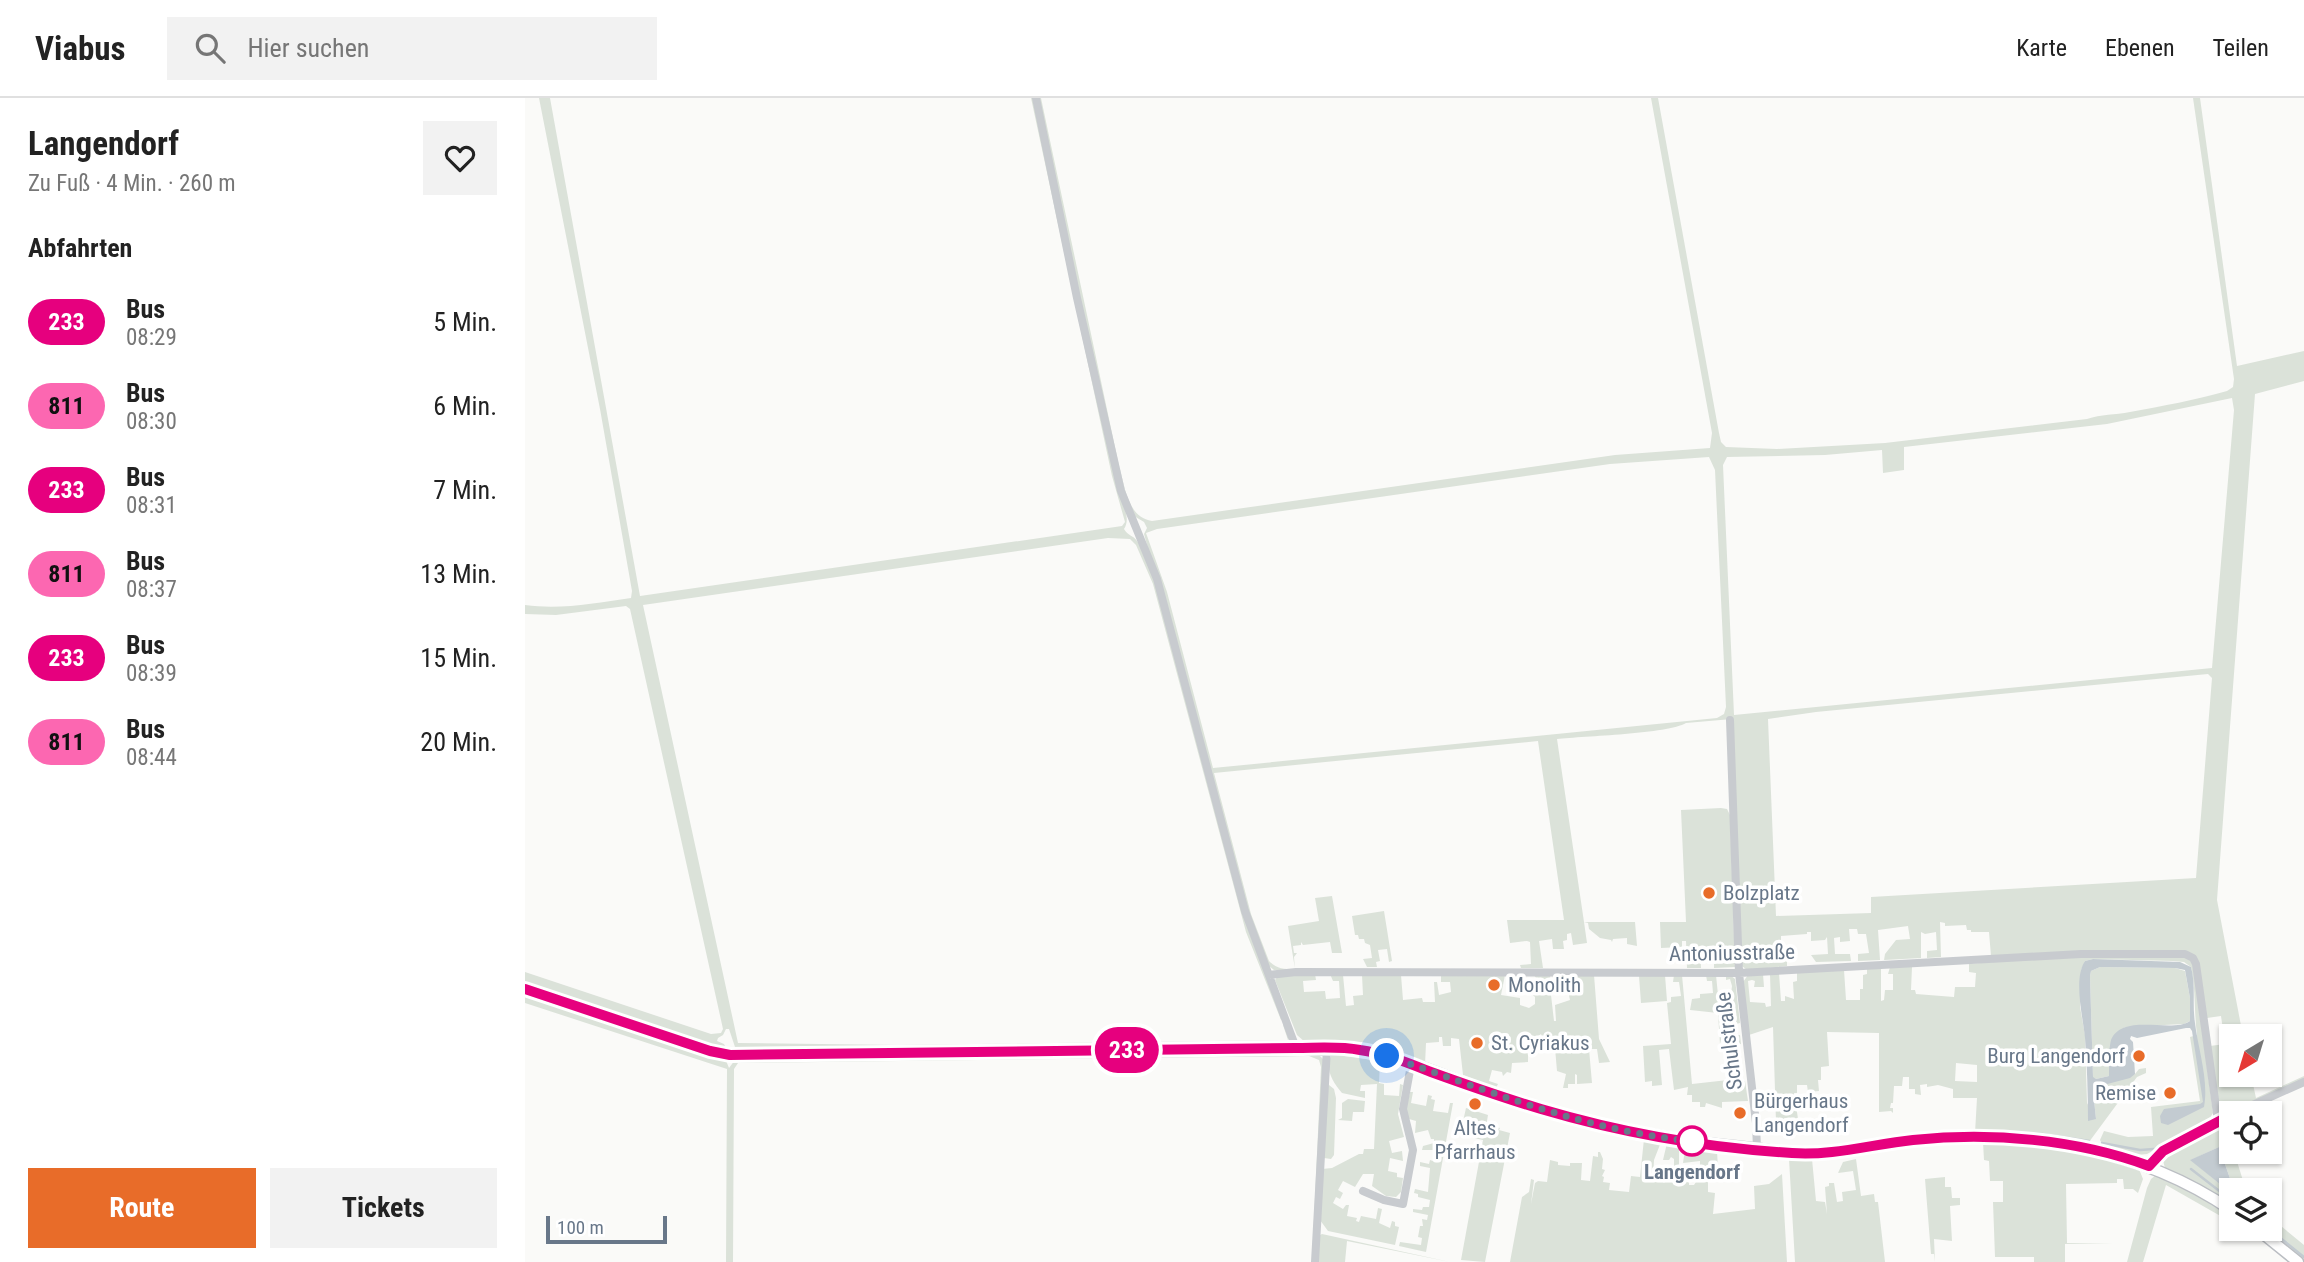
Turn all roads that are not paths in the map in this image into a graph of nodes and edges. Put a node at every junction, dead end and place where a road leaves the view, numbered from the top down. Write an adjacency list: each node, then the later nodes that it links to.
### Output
1 (1036, 98): 4 (street)
2 (1730, 720): 3 (street, Schulstraße)
3 (1739, 973): 4 (street, Antoniusstraße); 11 (street, Antoniusstraße); 12 (street, Schulstraße)
4 (1269, 975): 6 (street)
5 (525, 989): 6 (main road)
6 (1296, 1048): 7 (main road)
7 (1327, 1048): 8 (main road); 17 (street)
8 (1411, 1065): 12 (main road); 14 (street)
9 (2304, 1082): 10 (street)
10 (2262, 1101)
11 (2218, 1121): 13 (street)
12 (1757, 1149): 13 (main road)
13 (2149, 1166): 15 (main road)
14 (1363, 1191)
15 (2219, 1203)
16 (2272, 1241): 18 (main road)
17 (1315, 1262)
18 (2298, 1262)

